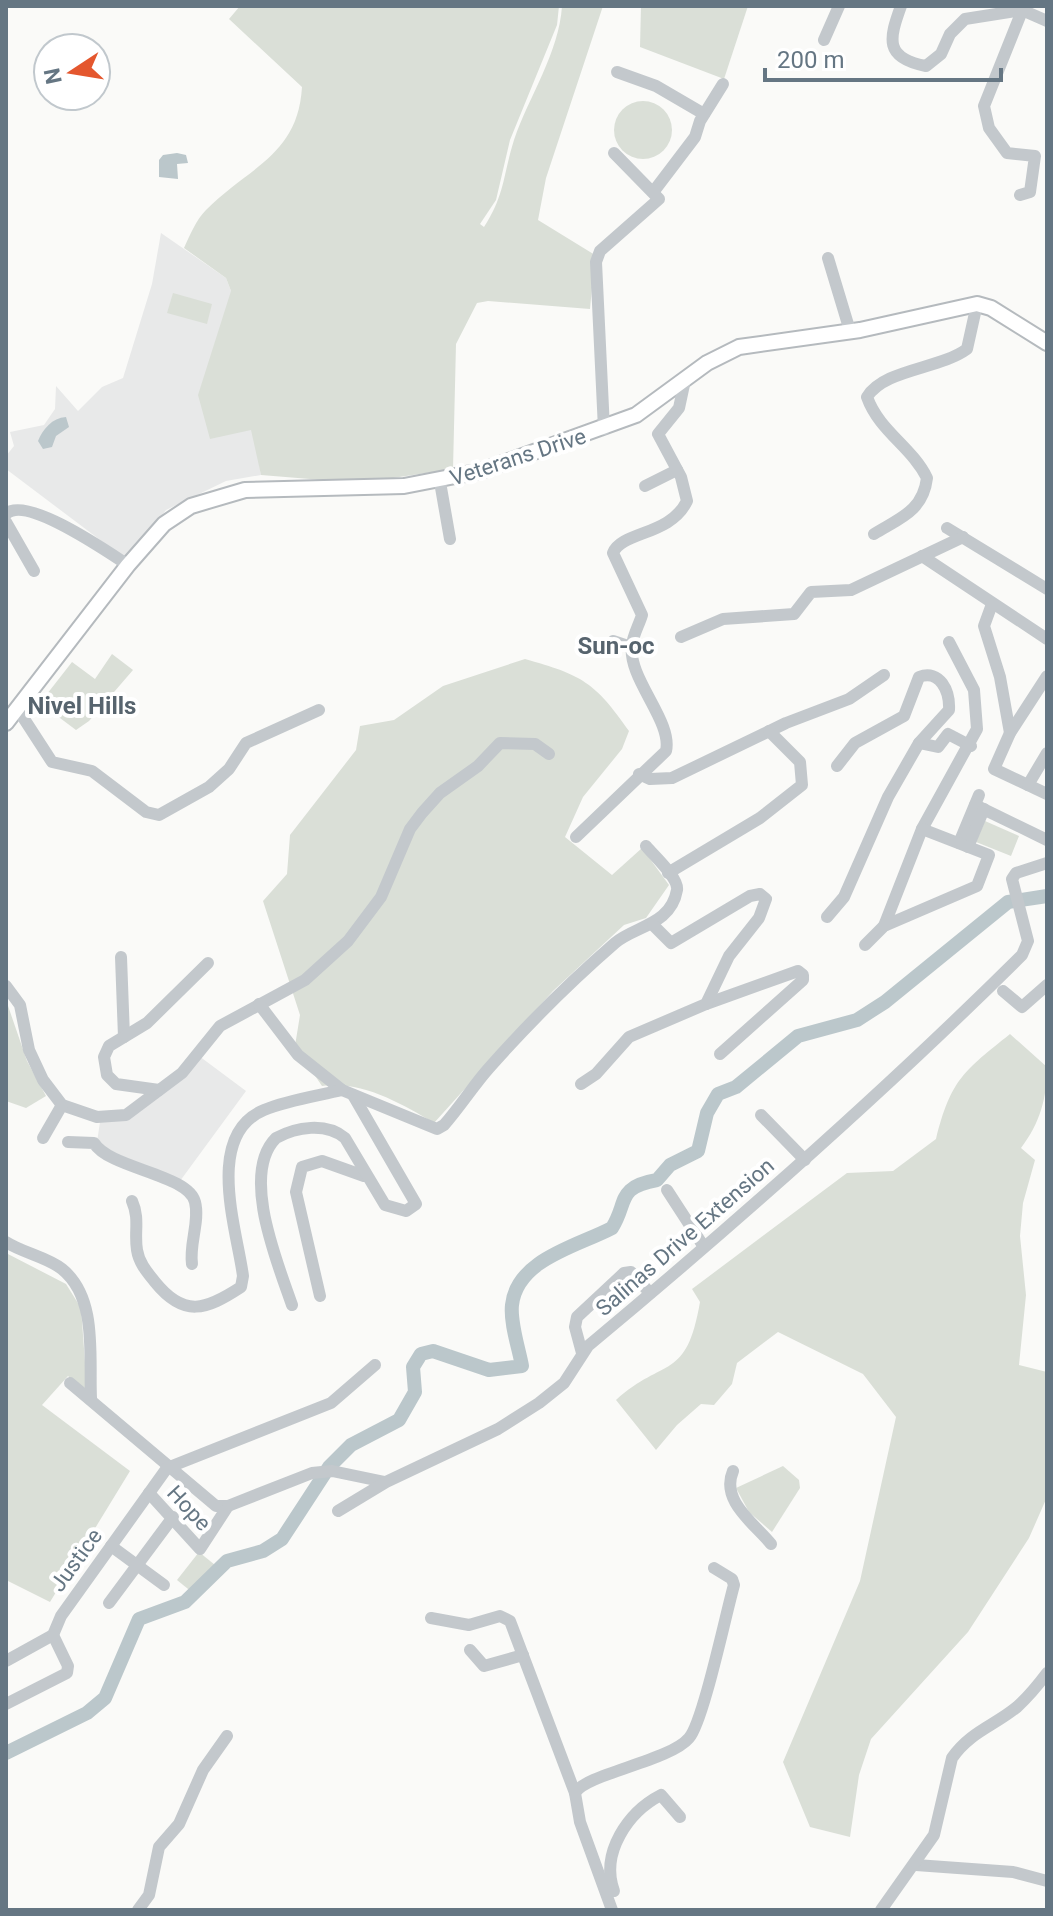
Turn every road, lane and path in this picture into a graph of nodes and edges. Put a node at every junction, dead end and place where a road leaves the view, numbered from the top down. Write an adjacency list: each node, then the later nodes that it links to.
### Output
1 (839, 6): 5 (street)
2 (901, 6): 3 (street)
3 (1023, 8): 4 (street); 11 (street)
4 (1047, 21)
5 (824, 40)
6 (617, 72): 8 (street)
7 (723, 84): 8 (street)
8 (704, 114): 10 (street)
9 (614, 153): 10 (street)
10 (654, 191): 17 (street)
11 (1020, 195)
12 (828, 258): 14 (street)
13 (981, 305): 14 (main road, Veterans Drive); 15 (main road); 24 (street)
14 (850, 331): 16 (main road, Veterans Drive)
15 (1047, 343)
16 (685, 380): 17 (main road, Veterans Drive); 18 (street)
17 (604, 429): 19 (main road, Veterans Drive)
18 (677, 470): 20 (street); 36 (street)
19 (440, 482): 26 (street); 28 (main road, Veterans Drive)
20 (645, 486)
21 (6, 514): 28 (street)
22 (6, 522): 29 (street)
23 (947, 528): 25 (street)
24 (874, 534)
25 (963, 537): 27 (street); 30 (street)
26 (450, 539)
27 (922, 556): 31 (street); 32 (street)
28 (128, 565): 39 (main road, Veterans Drive)
29 (34, 571)
30 (1047, 589)
31 (992, 604): 33 (street); 43 (street)
32 (681, 637)
33 (1047, 639)
34 (613, 641): 36 (street)
35 (949, 642): 45 (street)
36 (631, 647): 49 (street)
37 (884, 675): 42 (street)
38 (1047, 676): 43 (street)
39 (17, 708): 40 (street); 41 (main road, Veterans Drive)
40 (319, 710)
41 (6, 723)
42 (769, 731): 49 (street); 58 (street)
43 (1010, 733): 50 (street)
44 (919, 743): 45 (street); 48 (street); 59 (street)
45 (971, 746): 52 (street)
46 (1047, 753): 50 (street)
47 (549, 754): 68 (street)
48 (837, 766)
49 (639, 774): 53 (street)
50 (1028, 785): 51 (street)
51 (1047, 794)
52 (922, 829): 55 (street); 61 (street)
53 (576, 837)
54 (1047, 840): 55 (street)
55 (964, 845): 61 (street)
56 (646, 846): 58 (street)
57 (1047, 863): 81 (street, Salinas Drive Extension)
58 (668, 873): 60 (street)
59 (827, 917)
60 (653, 925): 69 (street); 74 (street)
61 (884, 926): 62 (street)
62 (865, 945)
63 (121, 957): 70 (street)
64 (208, 963): 70 (street)
65 (1047, 985): 67 (street)
66 (6, 986): 75 (street)
67 (1003, 991)
68 (259, 1004): 73 (street); 74 (street)
69 (706, 1004): 71 (street); 72 (street)
70 (124, 1037): 73 (street)
71 (720, 1054)
72 (581, 1084)
73 (159, 1090): 77 (street)
74 (347, 1092): 82 (street); 84 (street)
75 (62, 1105): 77 (street); 78 (street)
76 (761, 1115): 81 (street)
77 (97, 1117): 80 (street)
78 (43, 1138)
79 (68, 1142): 80 (street)
80 (94, 1143): 87 (street)
81 (805, 1160): 86 (street, Salinas Drive Extension)
82 (364, 1176): 89 (street); 90 (street)
83 (667, 1190): 86 (street)
84 (132, 1201)
85 (6, 1242): 94 (street)
86 (704, 1247): 88 (street, Salinas Drive Extension)
87 (192, 1264)
88 (650, 1293): 91 (street, Salinas Drive Extension); 91 (street)
89 (320, 1296)
90 (292, 1305)
91 (582, 1353): 97 (street, Salinas Drive Extension)
92 (375, 1365): 95 (street)
93 (70, 1383): 94 (street)
94 (91, 1398): 95 (street)
95 (167, 1468): 98 (street, Justice); 99 (street)
96 (733, 1471): 102 (street)
97 (386, 1482): 99 (street); 100 (street, Salinas Drive Extension)
98 (149, 1493): 101 (street, Hope); 103 (street, Justice)
99 (228, 1506): 101 (street, Hope)
100 (338, 1511)
101 (173, 1517): 104 (street)
102 (771, 1544)
103 (111, 1546): 104 (street); 109 (street, Justice)
104 (138, 1564): 106 (street); 107 (street)
105 (714, 1568): 116 (street)
106 (164, 1585)
107 (109, 1603)
108 (431, 1618): 111 (street)
109 (53, 1635): 112 (street); 114 (street)
110 (470, 1650): 111 (street)
111 (523, 1655): 116 (street)
112 (6, 1661)
113 (1047, 1673): 118 (street)
114 (6, 1704)
115 (227, 1736): 120 (street)
116 (575, 1793): 121 (street)
117 (680, 1817): 121 (street)
118 (916, 1865): 119 (street); 122 (street)
119 (1047, 1881)
120 (138, 1910)
121 (612, 1910)
122 (881, 1910)

